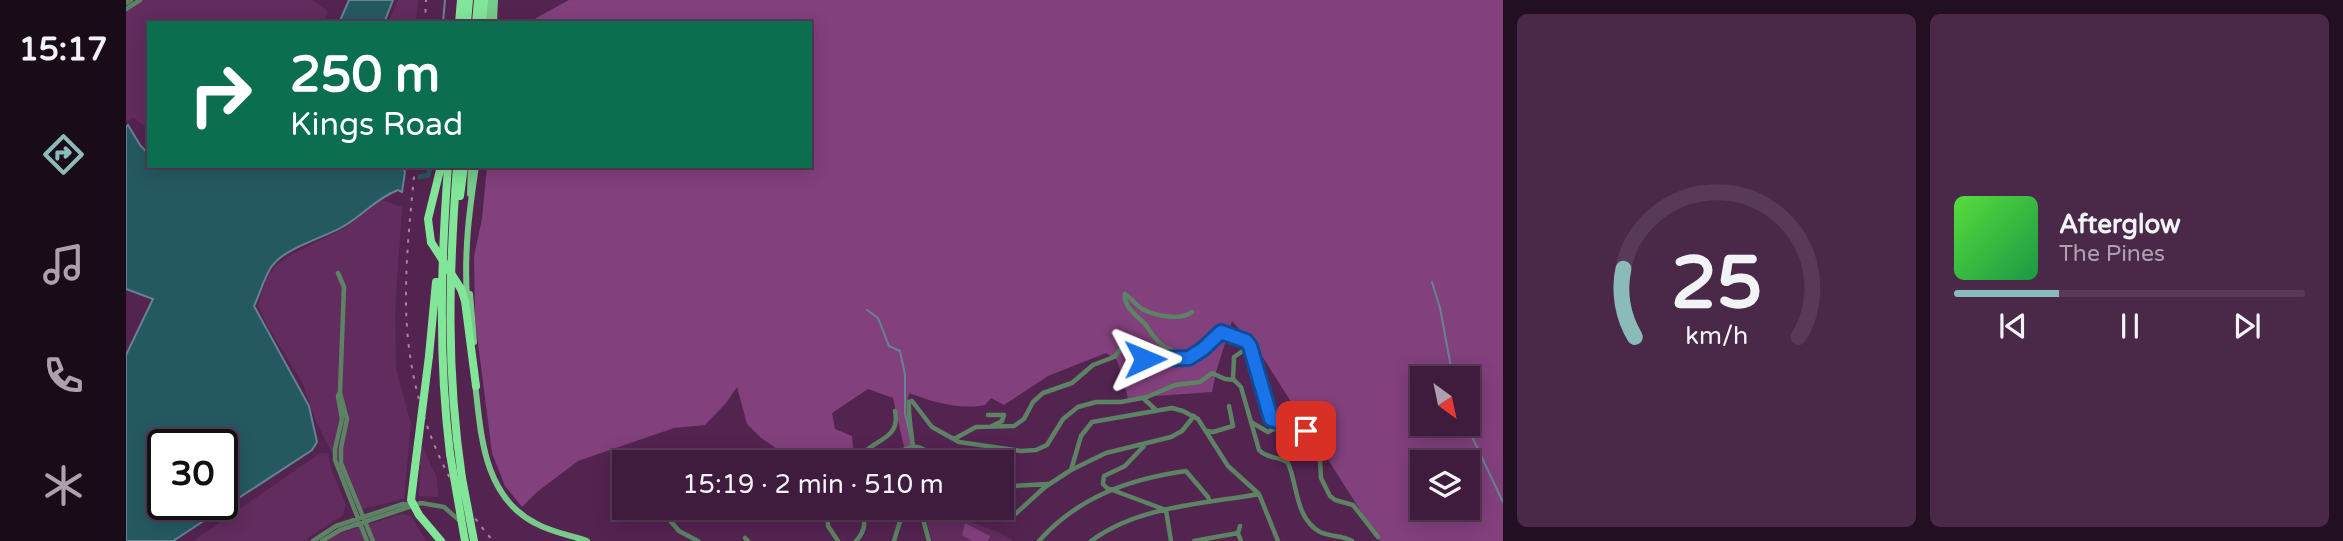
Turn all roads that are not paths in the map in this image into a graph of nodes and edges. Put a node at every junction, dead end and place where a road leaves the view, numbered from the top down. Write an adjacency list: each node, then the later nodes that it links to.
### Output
1 (131, 0): 8 (street)
2 (140, 0): 9 (street)
3 (460, 0): 10 (highway)
4 (469, 0): 11 (highway)
5 (478, 0): 12 (highway)
6 (486, 0): 13 (highway); 14 (main road)
7 (495, 0): 15 (main road)
8 (126, 3)
9 (126, 9)
10 (459, 21)
11 (467, 21)
12 (476, 21)
13 (482, 21)
14 (488, 21)
15 (494, 21)
16 (441, 168): 31 (highway, bridge)
17 (448, 168): 24 (highway)
18 (457, 168): 23 (highway)
19 (464, 168): 23 (highway)
20 (471, 168): 22 (main road)
21 (477, 168): 22 (main road)
22 (470, 196): 26 (main road)
23 (453, 212): 82 (highway, bridge)
24 (442, 248): 58 (highway, bridge); 81 (highway, bridge)
25 (338, 273): 56 (street)
26 (467, 275): 31 (main road); 74 (main road)
27 (1192, 312): 29 (street)
28 (1250, 346): 29 (street); 30 (street); 39 (street)
29 (1199, 352): 40 (street)
30 (1233, 380): 32 (street); 38 (street)
31 (476, 386): 74 (main road)
32 (1143, 398): 34 (street); 42 (street)
33 (1229, 406): 41 (street)
34 (1156, 410): 37 (street); 49 (street)
35 (895, 411): 45 (street)
36 (988, 415): 40 (street)
37 (1194, 416): 41 (street); 43 (street)
38 (1251, 422): 39 (street); 95 (street)
39 (1283, 424): 75 (street)
40 (989, 428): 42 (street)
41 (1210, 433): 54 (street)
42 (954, 439): 44 (street)
43 (1145, 444): 49 (street); 53 (street)
44 (915, 446): 46 (street); 47 (street); 48 (street)
45 (867, 450)
46 (902, 450)
47 (915, 450)
48 (925, 450)
49 (1072, 470): 51 (street)
50 (1127, 483): 53 (street); 55 (street); 57 (street)
51 (1049, 484): 52 (street); 62 (street)
52 (1014, 486)
53 (1109, 489): 55 (street); 89 (street)
54 (1259, 494): 57 (street); 94 (street)
55 (1125, 495): 60 (street)
56 (352, 500): 59 (street); 64 (street); 70 (street)
57 (1210, 502): 61 (street)
58 (412, 505): 59 (street); 63 (street); 80 (highway); 82 (street)
59 (387, 509): 64 (street)
60 (1154, 509): 61 (street); 90 (street)
61 (1166, 510): 91 (street)
62 (1014, 515)
63 (380, 517): 64 (street); 79 (street)
64 (361, 520): 70 (street); 72 (street); 78 (street); 79 (street)
65 (670, 520): 84 (street)
66 (828, 520): 85 (street)
67 (865, 520): 86 (street)
68 (900, 520): 87 (street)
69 (923, 520): 88 (street)
70 (343, 524): 76 (street)
71 (1240, 526): 73 (street)
72 (340, 530): 77 (street); 78 (street)
73 (1238, 533): 92 (street); 93 (street)
74 (576, 537): 83 (main road)
75 (1378, 537)
76 (313, 541)
77 (322, 541)
78 (367, 541)
79 (373, 541)
80 (441, 541)
81 (465, 541)
82 (475, 541)
83 (587, 541)
84 (698, 541)
85 (838, 541)
86 (856, 541)
87 (894, 541)
88 (929, 541)
89 (1039, 541)
90 (1091, 541)
91 (1171, 541)
92 (1194, 541)
93 (1241, 541)
94 (1278, 541)
95 (1352, 541)

